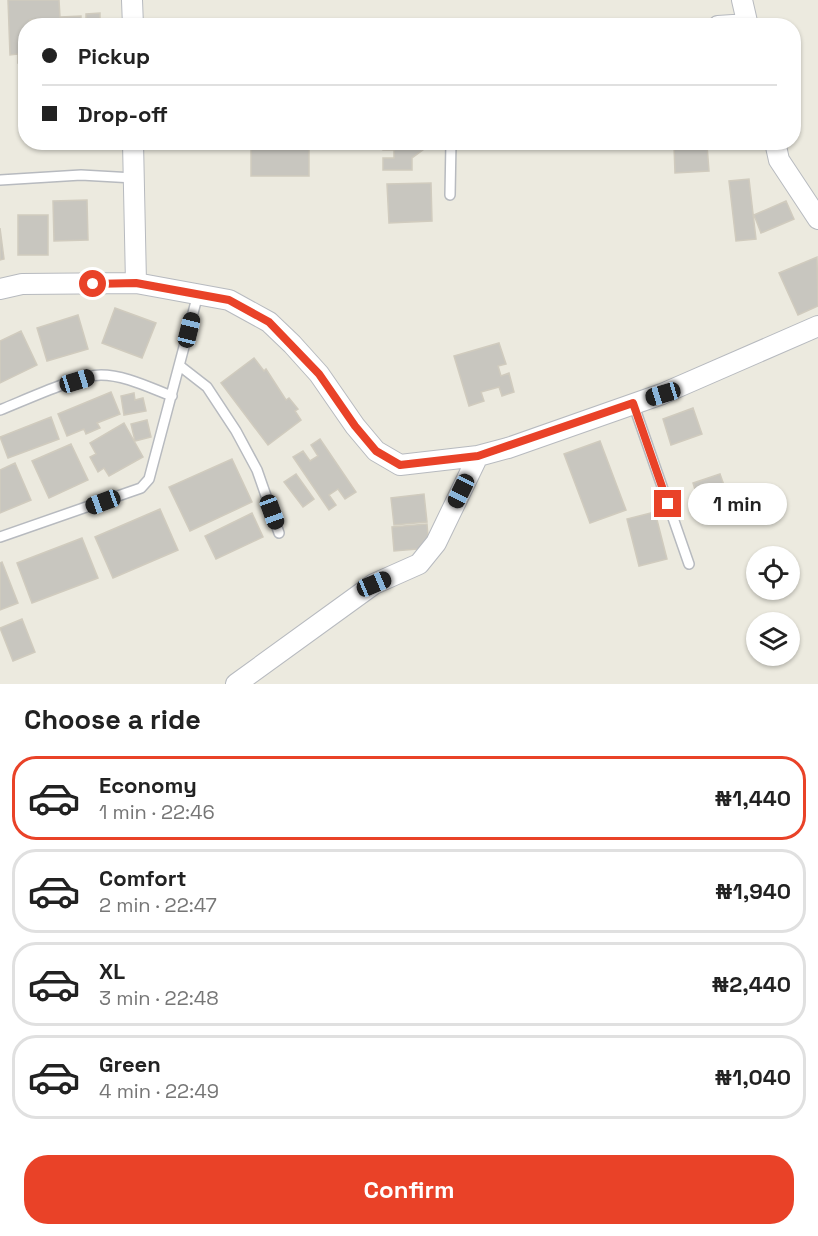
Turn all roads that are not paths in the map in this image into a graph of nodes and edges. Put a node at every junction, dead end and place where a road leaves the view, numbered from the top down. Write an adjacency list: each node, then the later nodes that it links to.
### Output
1 (132, 0): 3 (street)
2 (742, 0): 4 (street)
3 (133, 18)
4 (746, 18)
5 (133, 150): 8 (street)
6 (451, 150): 10 (lane)
7 (777, 150): 11 (street)
8 (134, 178): 9 (lane); 12 (street)
9 (0, 180)
10 (450, 195)
11 (818, 219)
12 (136, 283): 13 (street); 14 (street)
13 (0, 289)
14 (198, 294): 16 (lane); 20 (street)
15 (818, 326): 18 (street)
16 (180, 366): 17 (lane); 21 (lane)
17 (172, 396): 19 (lane); 22 (lane)
18 (633, 403): 20 (street); 23 (lane)
19 (0, 410)
20 (478, 456): 24 (street)
21 (279, 533)
22 (0, 537)
23 (689, 564)
24 (237, 684)

